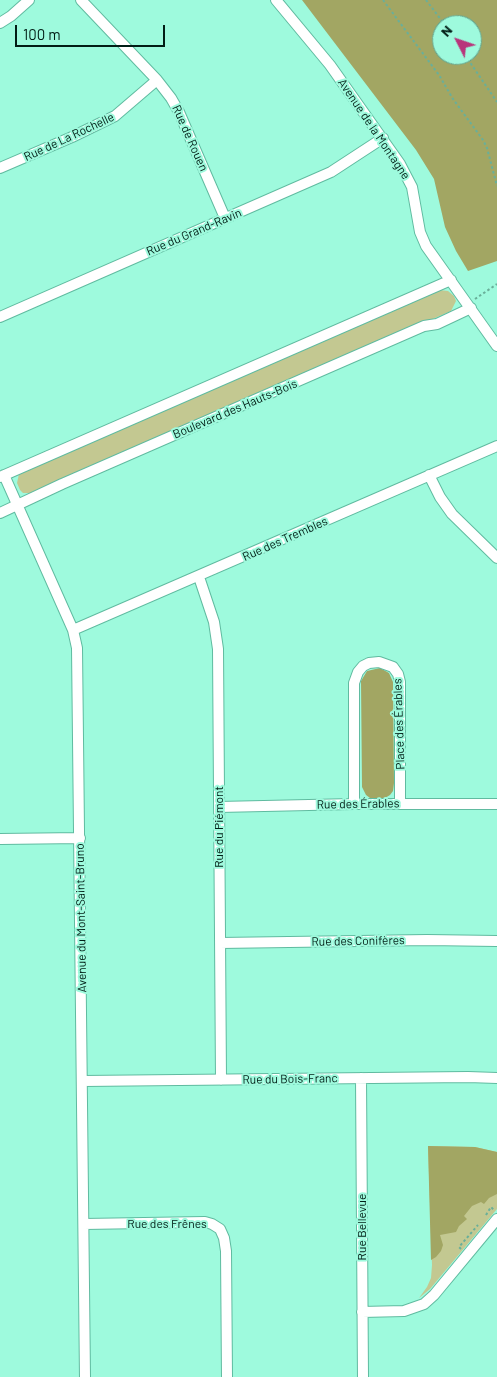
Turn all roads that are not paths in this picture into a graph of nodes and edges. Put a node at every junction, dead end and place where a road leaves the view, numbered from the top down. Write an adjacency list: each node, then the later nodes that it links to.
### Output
1 (29, 0): 4 (street)
2 (81, 0): 5 (street, Rue de Rouen)
3 (276, 0): 6 (street, Avenue de la Montagne)
4 (0, 23)
5 (156, 80): 7 (street, Rue de La Rochelle); 8 (street, Rue de Rouen)
6 (383, 138): 8 (street, Rue du Grand-Ravin); 9 (street, Avenue de la Montagne)
7 (0, 168)
8 (225, 218): 11 (street, Rue du Grand-Ravin)
9 (451, 280): 10 (street, Avenue de la Montagne); 14 (street)
10 (471, 308): 12 (street, Avenue de la Montagne); 16 (street, Boulevard des Hauts-Bois)
11 (0, 317)
12 (497, 346)
13 (497, 446): 15 (street, Rue des Trembles)
14 (2, 476): 16 (street, Avenue du Mont-Saint-Bruno)
15 (429, 476): 18 (street); 19 (street, Rue des Trembles)
16 (18, 505): 17 (street, Boulevard des Hauts-Bois); 20 (street, Avenue du Mont-Saint-Bruno)
17 (0, 513)
18 (497, 558)
19 (199, 577): 20 (street, Rue des Trembles); 24 (street, Rue du Piémont)
20 (73, 630): 25 (street, Avenue du Mont-Saint-Bruno)
21 (354, 804): 22 (street, Rue des Érables); 22 (street, Place des Érables); 24 (street, Rue des Érables)
22 (400, 804): 23 (street, Rue des Érables)
23 (497, 804)
24 (219, 807): 28 (street, Rue du Piémont)
25 (80, 838): 26 (street); 32 (street, Avenue du Mont-Saint-Bruno)
26 (0, 839)
27 (497, 941): 28 (street, Rue des Conifères)
28 (220, 943): 31 (street, Rue du Piémont)
29 (361, 1078): 30 (street, Rue du Bois-Franc); 31 (street, Rue du Bois-Franc); 35 (street, Rue Bellevue)
30 (497, 1078)
31 (220, 1080): 32 (street, Rue du Bois-Franc)
32 (83, 1081): 34 (street, Avenue du Mont-Saint-Bruno)
33 (497, 1219): 35 (street)
34 (84, 1224): 36 (street, Avenue du Mont-Saint-Bruno); 37 (street, Rue des Frênes)
35 (362, 1312): 38 (street, Rue Bellevue)
36 (85, 1377)
37 (227, 1377)
38 (363, 1377)

